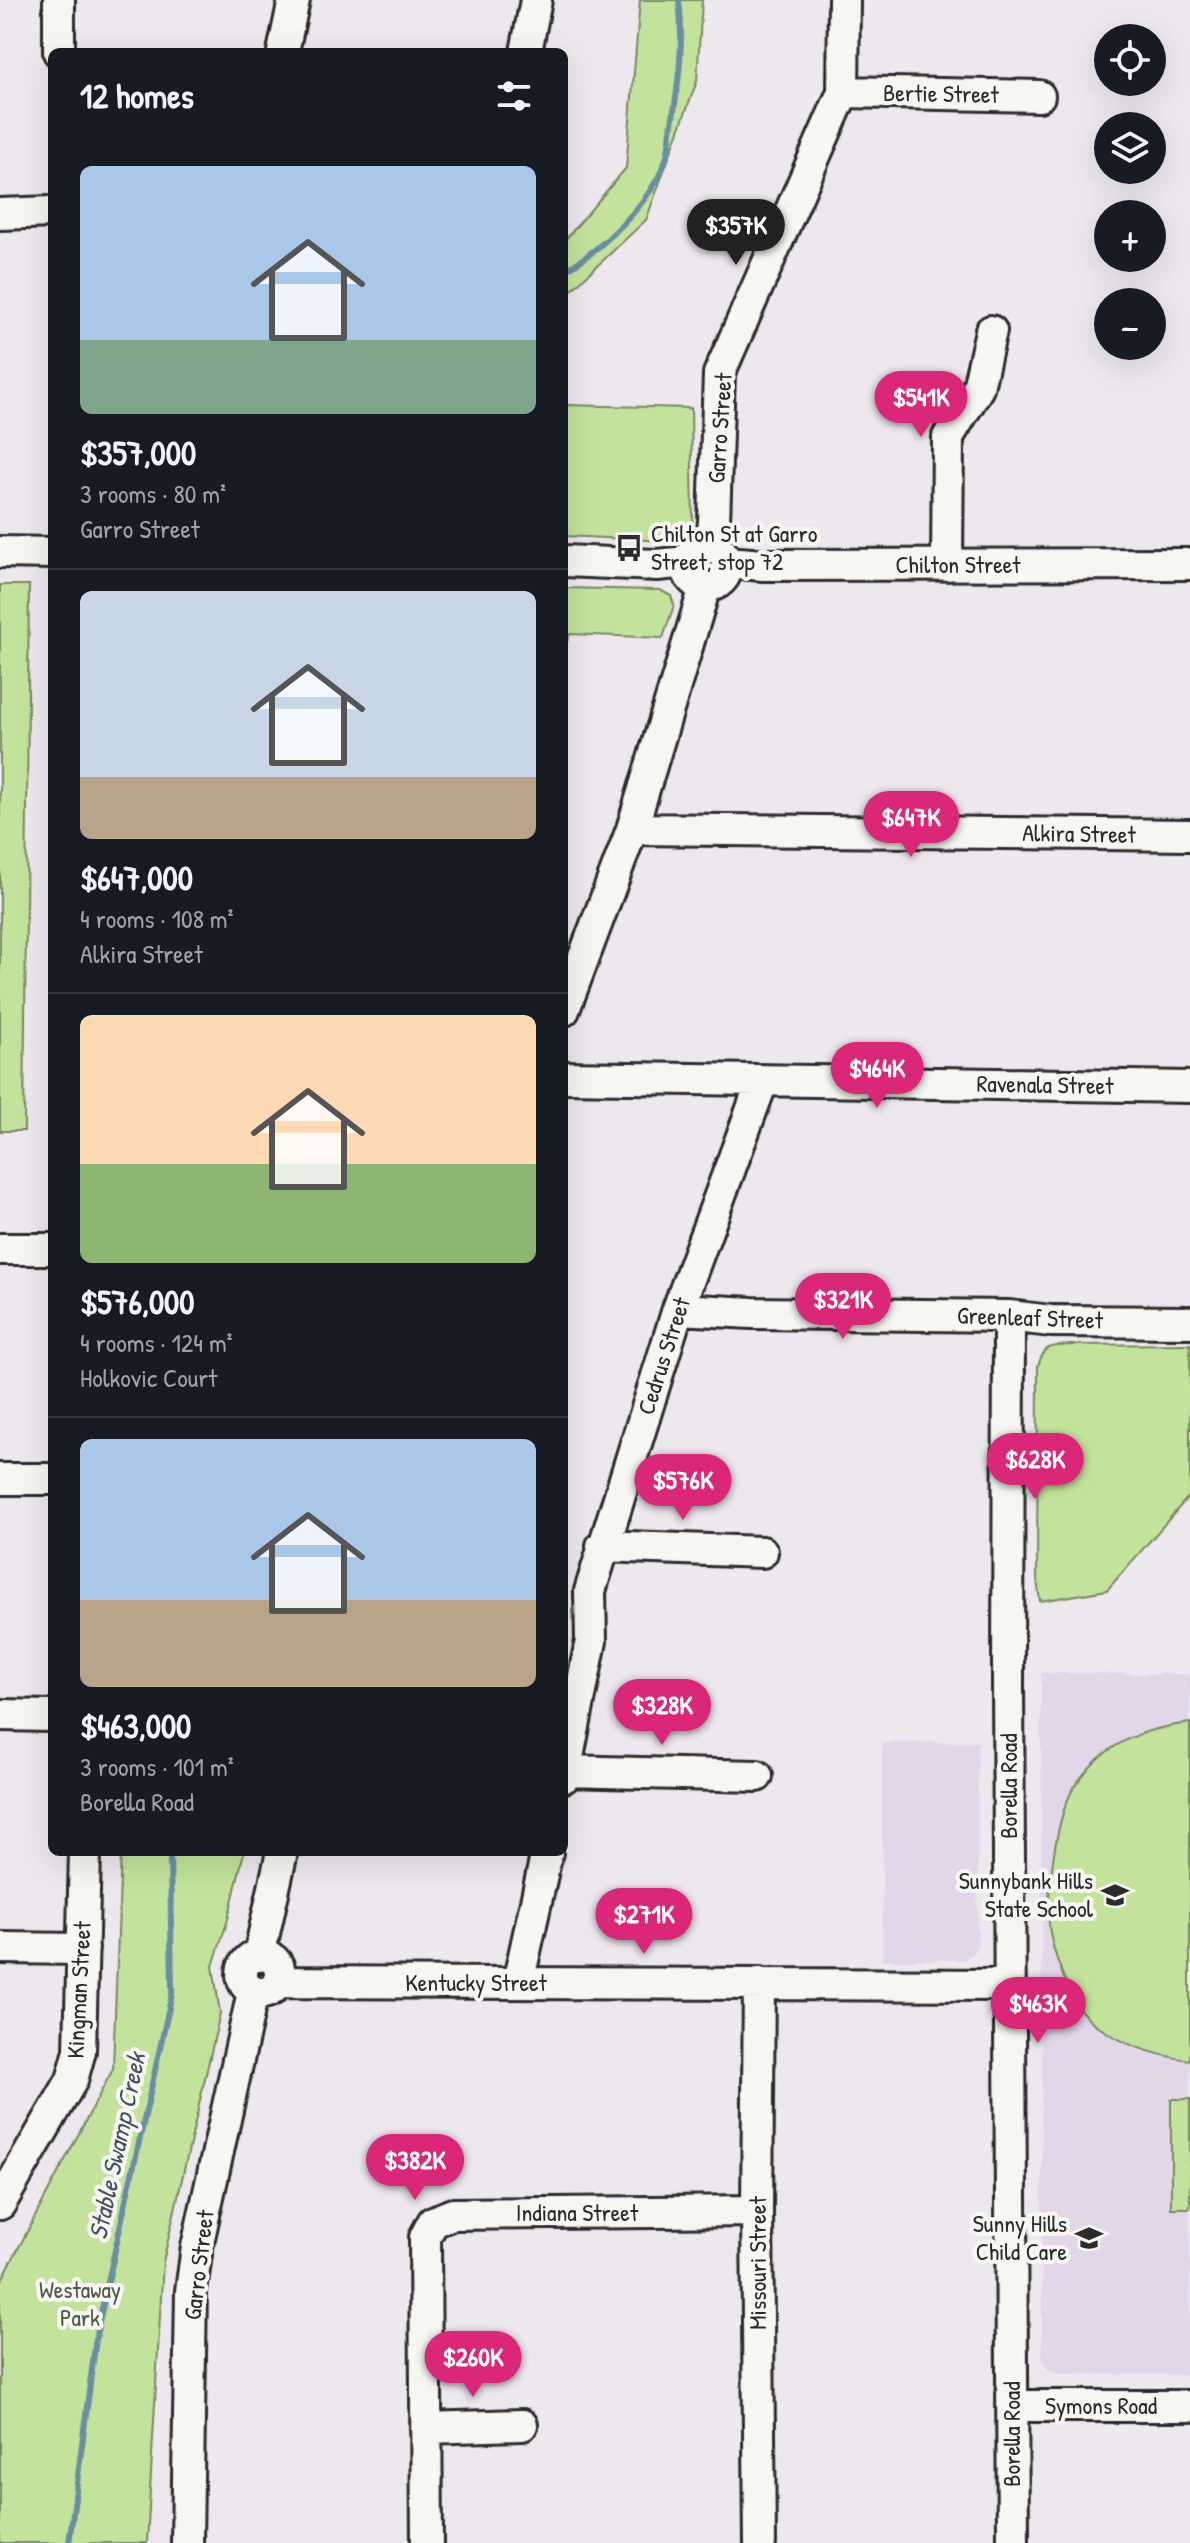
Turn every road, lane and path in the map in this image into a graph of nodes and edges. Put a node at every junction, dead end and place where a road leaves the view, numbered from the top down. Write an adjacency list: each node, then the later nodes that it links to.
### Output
1 (59, 0): 5 (street)
2 (294, 0): 6 (street)
3 (536, 0): 7 (street)
4 (844, 0): 8 (street, Garro Street)
5 (59, 48)
6 (284, 48)
7 (527, 48)
8 (843, 92): 9 (street, Bertie Street); 16 (street, Garro Street)
9 (1039, 96)
10 (48, 212): 11 (street)
11 (0, 214)
12 (991, 331): 18 (street)
13 (0, 552): 14 (street)
14 (48, 553)
15 (568, 561): 16 (street, Chilton Street)
16 (707, 564): 18 (street, Chilton Street); 19 (street, Garro Street)
17 (1190, 564): 18 (street, Chilton Street)
18 (947, 565)
19 (632, 829): 20 (street, Alkira Street); 21 (street, Garro Street)
20 (1190, 835)
21 (568, 999)
22 (568, 1077): 23 (street, Ravenala Street)
23 (762, 1082): 24 (street, Ravenala Street); 27 (street, Cedrus Street)
24 (1190, 1087)
25 (0, 1249): 26 (street)
26 (48, 1249)
27 (678, 1309): 28 (street, Greenleaf Street); 32 (street, Cedrus Street)
28 (1009, 1316): 29 (street, Greenleaf Street); 46 (street, Borella Road)
29 (1190, 1322)
30 (0, 1479): 31 (street)
31 (48, 1479)
32 (602, 1546): 33 (street); 36 (street, Cedrus Street)
33 (762, 1552)
34 (0, 1715): 35 (street)
35 (48, 1716)
36 (568, 1759)
37 (568, 1774): 38 (street)
38 (757, 1776)
39 (85, 1856): 43 (street, Kingman Street)
40 (281, 1856): 47 (street)
41 (546, 1856): 44 (street)
42 (0, 1948): 43 (street)
43 (83, 1949): 48 (street, Kingman Street)
44 (518, 1983): 45 (street, Kentucky Street); 47 (street, Kentucky Street)
45 (759, 1983): 46 (street, Kentucky Street); 49 (street, Missouri Street)
46 (1010, 1985): 50 (street, Borella Road)
47 (266, 1987): 54 (street, Garro Street)
48 (0, 2204)
49 (757, 2211): 53 (street, Indiana Street); 56 (street, Missouri Street)
50 (1012, 2406): 51 (street, Symons Road); 57 (street, Borella Road)
51 (1190, 2406)
52 (522, 2425): 53 (street)
53 (426, 2428): 55 (street, Indiana Street)
54 (187, 2543)
55 (427, 2543)
56 (760, 2543)
57 (1013, 2543)

